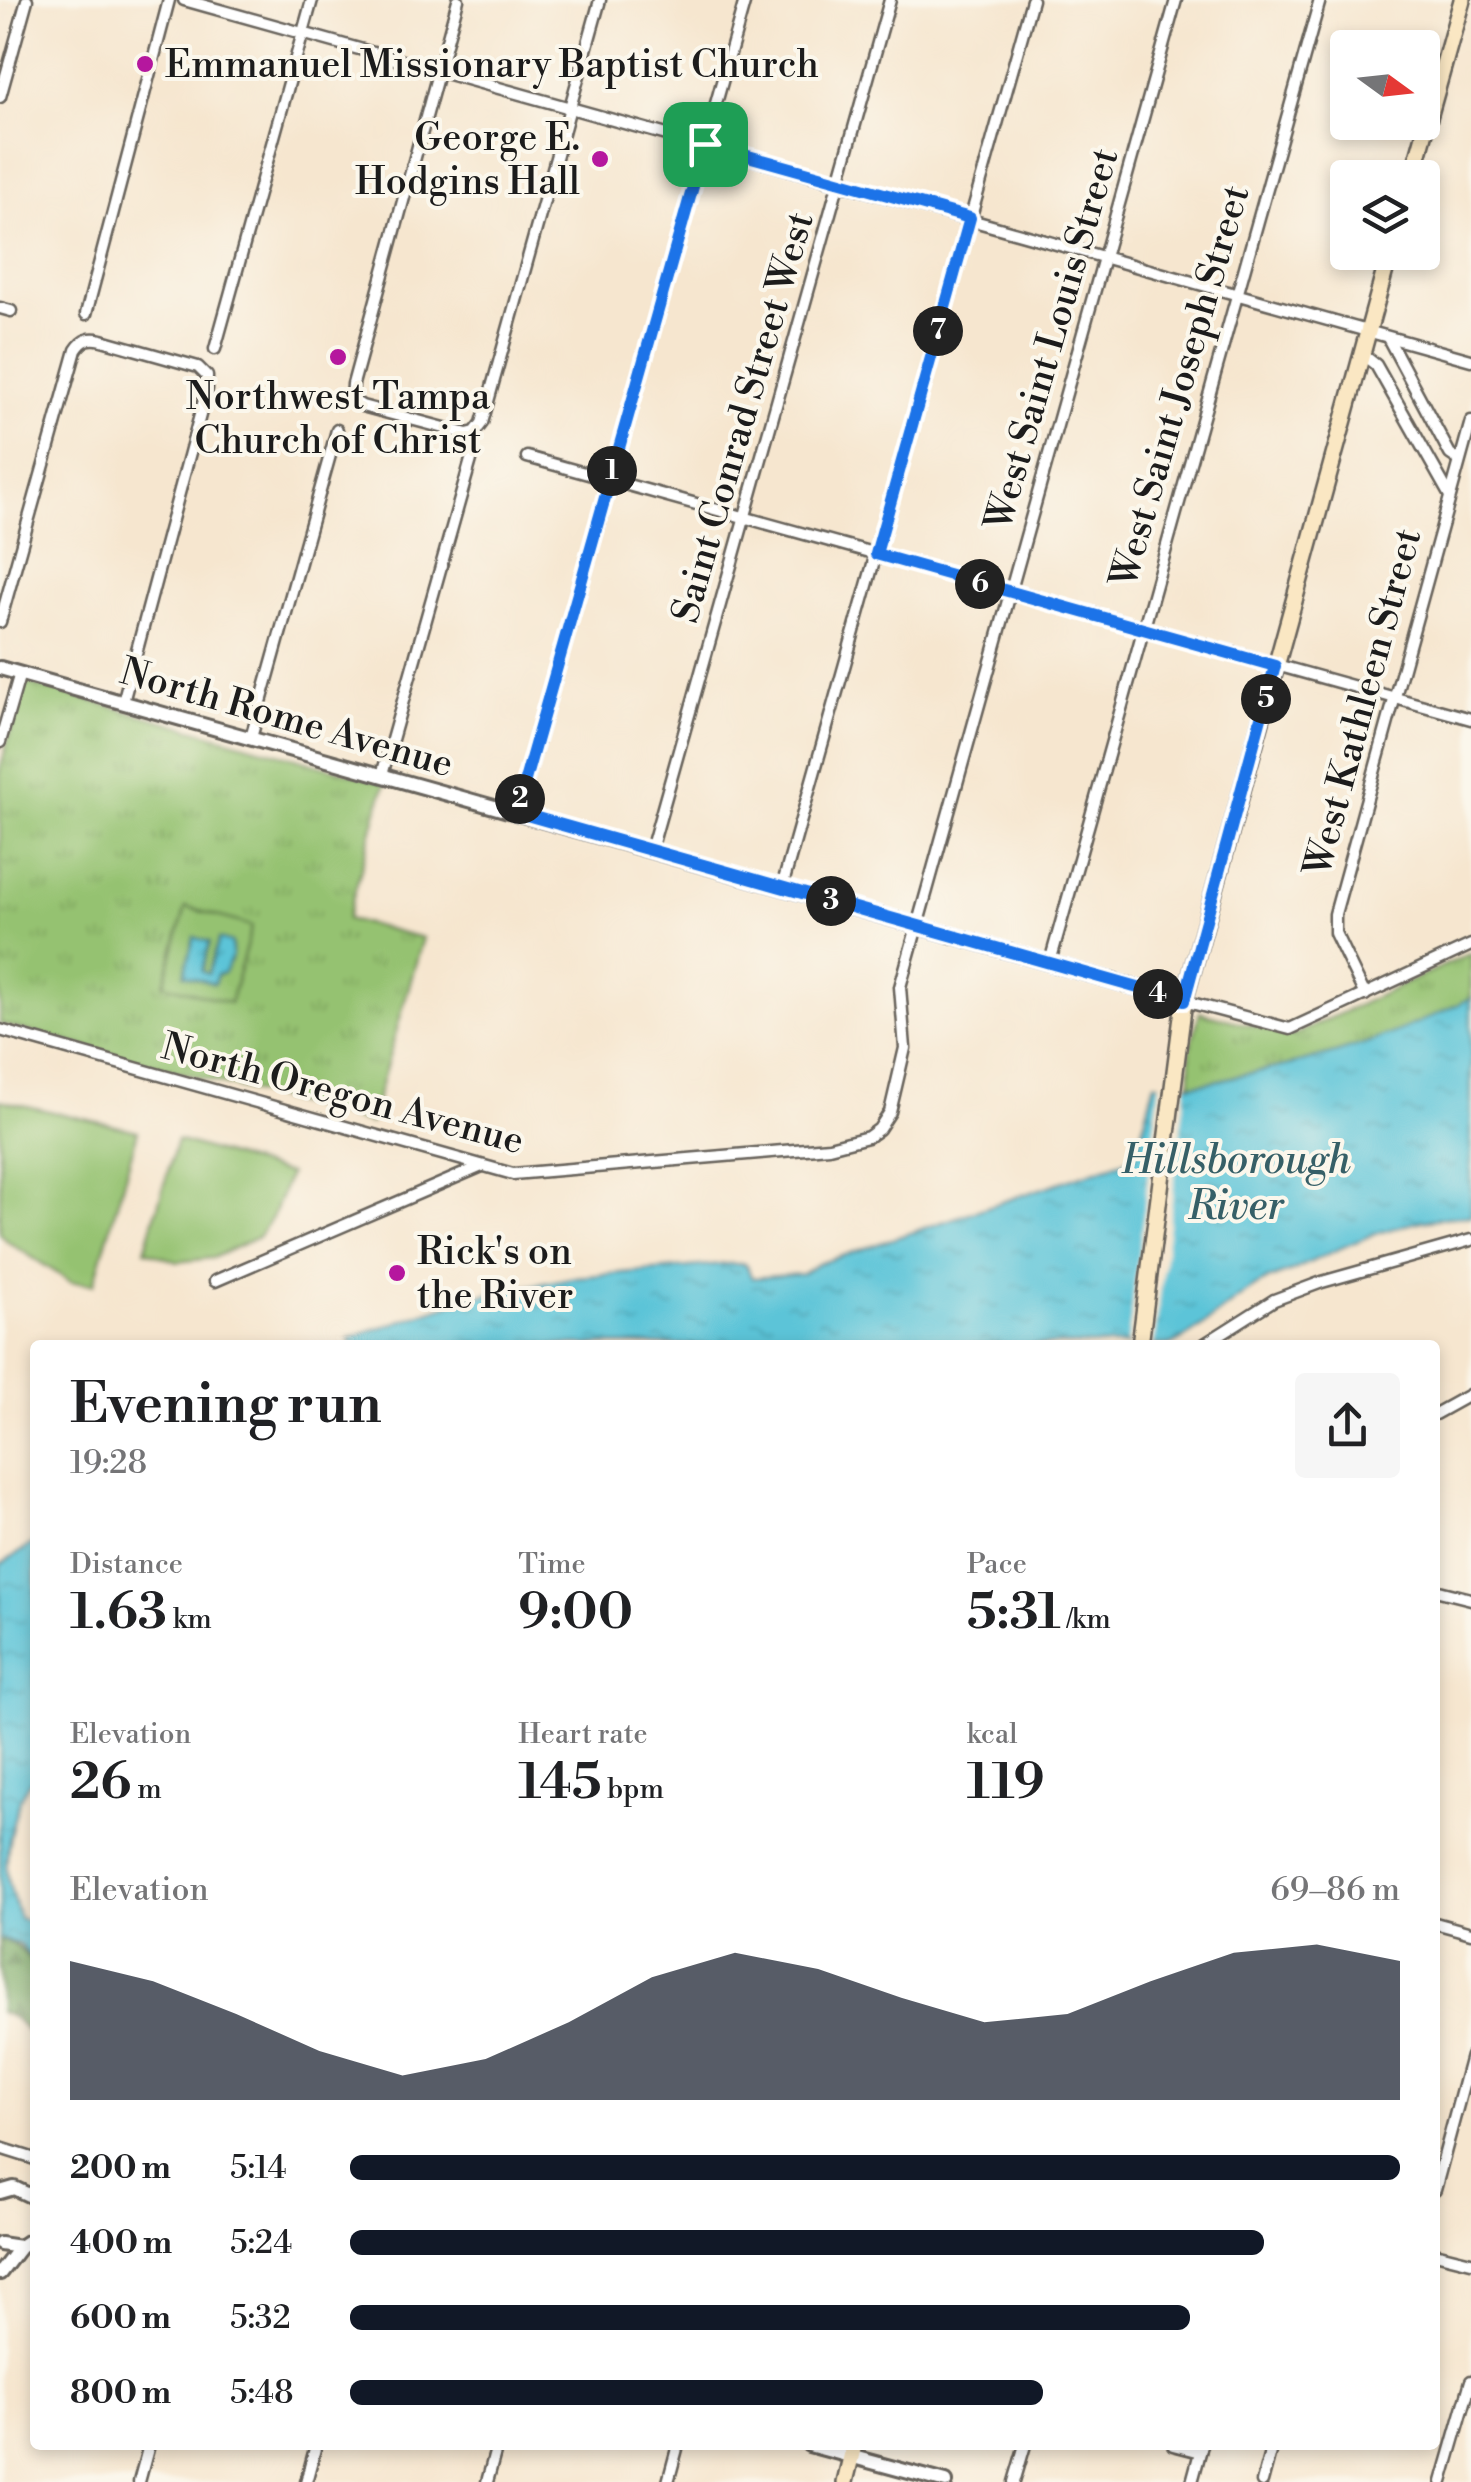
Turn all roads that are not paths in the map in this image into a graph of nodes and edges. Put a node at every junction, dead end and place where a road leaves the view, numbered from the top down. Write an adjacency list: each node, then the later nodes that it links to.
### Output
1 (26, 0): 15 (street)
2 (169, 0): 24 (street)
3 (184, 0): 13 (street)
4 (312, 0): 13 (street)
5 (458, 0): 14 (street)
6 (600, 0): 16 (street)
7 (746, 0): 17 (street)
8 (890, 0): 19 (street, Saint Conrad Street West)
9 (1032, 0): 20 (street)
10 (1176, 0): 21 (street, West Saint Louis Street)
11 (1320, 0): 23 (street, West Saint Joseph Street)
12 (1462, 0): 18 (main road)
13 (303, 34): 14 (street); 27 (street)
14 (438, 71): 16 (street); 16 (street)
15 (0, 97)
16 (570, 107): 17 (street)
17 (705, 144): 19 (street); 35 (street)
18 (1417, 160)
19 (839, 182): 20 (street); 37 (street, Saint Conrad Street West)
20 (970, 218): 21 (street); 38 (street)
21 (1105, 257): 23 (street); 39 (street, West Saint Louis Street)
22 (1385, 270): 25 (main road)
23 (1236, 295): 25 (street); 41 (street, West Saint Joseph Street)
24 (86, 314)
25 (1368, 332): 26 (street); 28 (main road)
26 (1388, 338): 29 (street); 34 (street)
27 (215, 349)
28 (1362, 354): 36 (street); 42 (main road)
29 (1471, 360)
30 (1471, 422): 34 (street, West Kathleen Street)
31 (338, 430): 48 (street)
32 (527, 457): 35 (street)
33 (471, 460): 50 (street)
34 (1460, 460): 36 (street, West Kathleen Street)
35 (610, 479): 37 (street); 51 (street)
36 (1450, 496): 45 (street, West Kathleen Street)
37 (745, 517): 38 (street); 52 (street, Saint Conrad Street West)
38 (876, 554): 39 (street); 53 (street)
39 (1011, 592): 41 (street); 54 (street, West Saint Louis Street)
40 (0, 622): 46 (street)
41 (1142, 627): 42 (street); 56 (street, West Saint Joseph Street)
42 (1275, 666): 45 (street); 58 (main road)
43 (0, 668): 44 (street, North Rome Avenue)
44 (20, 673): 46 (street, North Rome Avenue); 49 (street)
45 (1394, 698): 47 (street); 57 (street, West Kathleen Street)
46 (123, 702): 48 (street, North Rome Avenue)
47 (1471, 720)
48 (252, 738): 50 (street, North Rome Avenue)
49 (0, 742)
50 (382, 775): 51 (street, North Rome Avenue)
51 (516, 812): 52 (street, North Rome Avenue)
52 (651, 850): 53 (street, North Rome Avenue)
53 (782, 887): 54 (street, North Rome Avenue)
54 (918, 926): 56 (street, North Rome Avenue); 60 (street, North Oregon Avenue)
55 (1471, 945): 57 (street, North Rome Avenue)
56 (1050, 962): 58 (street, North Rome Avenue)
57 (1365, 994): 58 (street, North Rome Avenue)
58 (1184, 1001): 63 (main road)
59 (0, 1030): 60 (street, North Oregon Avenue)
60 (482, 1166): 62 (street)
61 (1471, 1240): 64 (street)
62 (216, 1280)
63 (1141, 1340)
64 (1211, 1340)
65 (1471, 1394): 66 (street)
66 (1440, 1411)
67 (1440, 1591): 68 (street)
68 (1471, 1599)
69 (1440, 1924): 70 (street)
70 (1471, 1933)
71 (1471, 2056): 74 (street)
72 (0, 2148): 73 (street)
73 (30, 2157)
74 (1440, 2171)
75 (0, 2192): 76 (street)
76 (30, 2196)
77 (29, 2243): 78 (street); 81 (street)
78 (0, 2244)
79 (1440, 2254): 80 (street)
80 (1471, 2262)
81 (0, 2273)
82 (1471, 2381): 100 (street)
83 (148, 2450): 91 (street)
84 (315, 2450): 92 (street)
85 (496, 2450): 93 (street)
86 (677, 2450): 94 (street)
87 (1024, 2450): 97 (street)
88 (1201, 2450): 98 (street)
89 (1271, 2450): 99 (street)
90 (853, 2451): 95 (main road); 96 (street)
91 (139, 2482)
92 (306, 2482)
93 (487, 2482)
94 (668, 2482)
95 (844, 2482)
96 (946, 2482)
97 (1014, 2482)
98 (1192, 2482)
99 (1262, 2482)
100 (1442, 2482)

